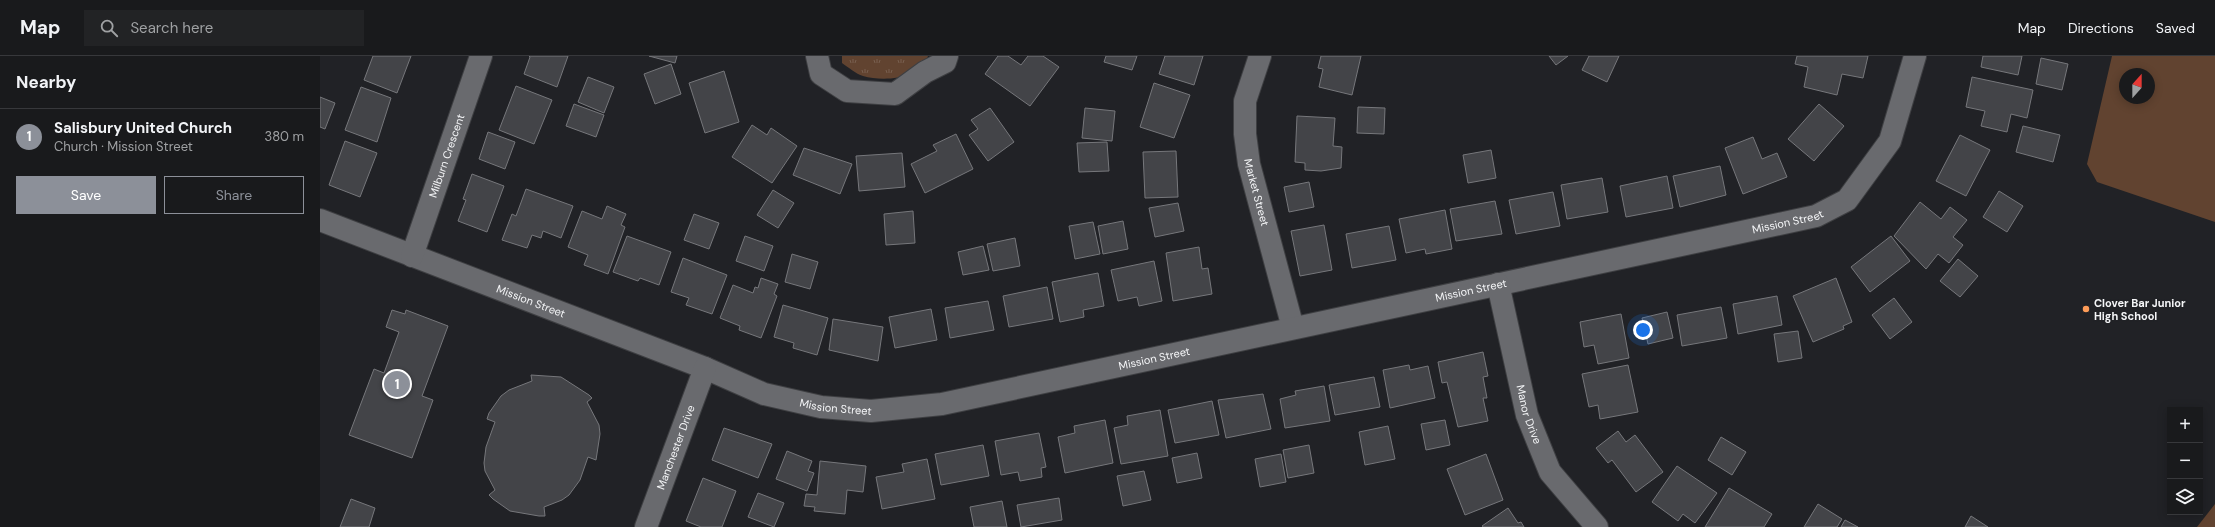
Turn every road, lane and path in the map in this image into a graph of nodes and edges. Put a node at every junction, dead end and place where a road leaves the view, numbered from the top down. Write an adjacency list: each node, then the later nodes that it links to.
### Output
1 (481, 56): 7 (street, Milburn Crescent)
2 (817, 56): 3 (street)
3 (947, 56)
4 (1260, 56): 9 (street, Market Street)
5 (1915, 56): 8 (street, Mission Street)
6 (320, 220): 7 (street, Mission Street)
7 (412, 256): 10 (street, Mission Street)
8 (1498, 284): 9 (street, Mission Street); 12 (street, Manor Drive)
9 (1293, 328): 10 (street, Mission Street)
10 (705, 368): 11 (street, Manchester Drive)
11 (646, 527)
12 (1597, 527)

